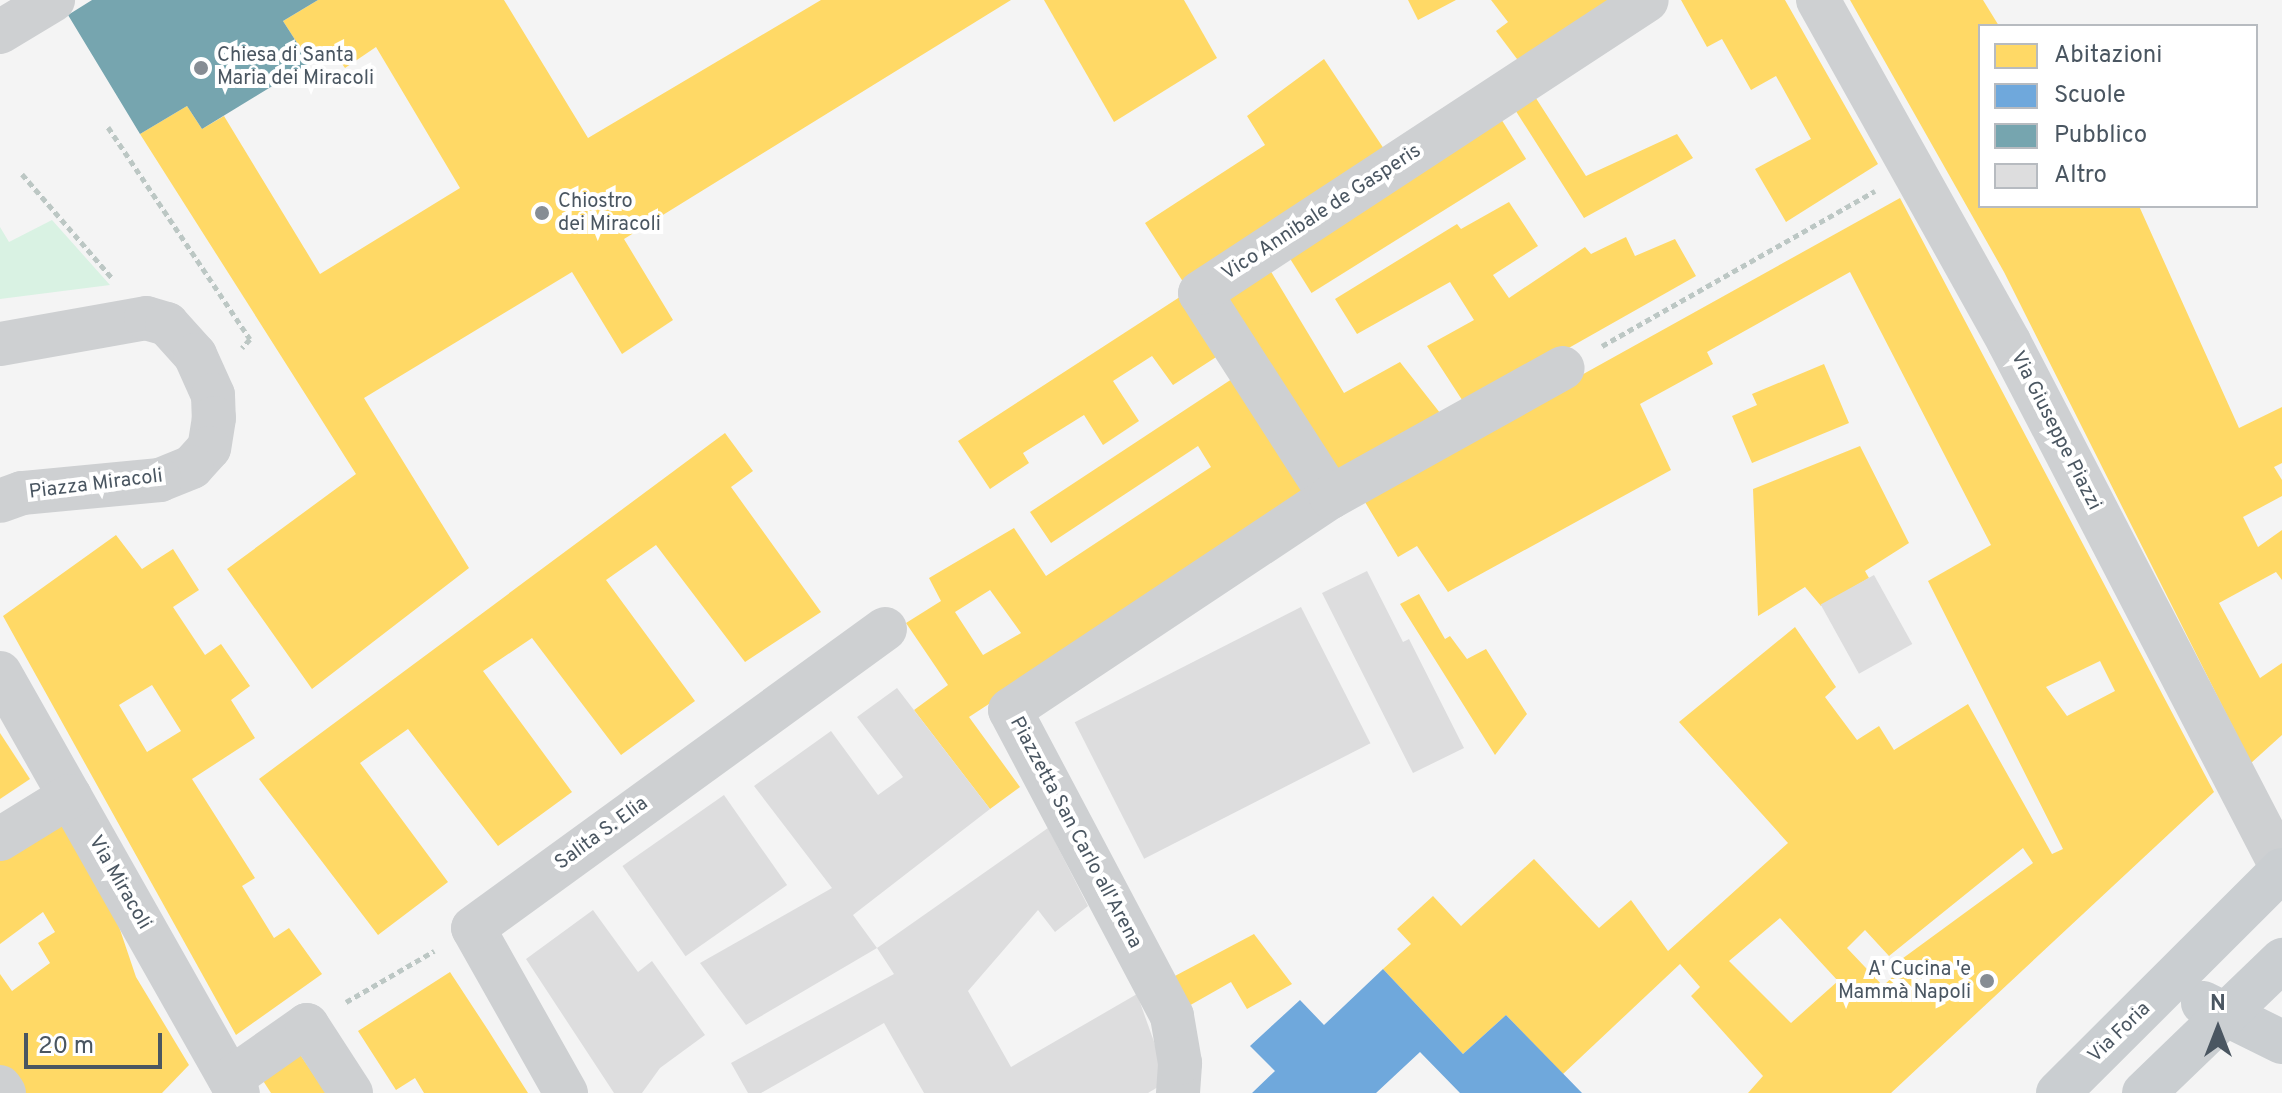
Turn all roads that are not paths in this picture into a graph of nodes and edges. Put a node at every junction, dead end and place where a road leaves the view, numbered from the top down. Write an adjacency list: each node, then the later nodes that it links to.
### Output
1 (53, 0): 4 (street)
2 (1647, 0): 7 (street, Vico Annibale de Gasperis)
3 (1818, 0): 13 (street, Via Giuseppe Piazzi)
4 (0, 32)
5 (0, 344): 8 (street, Piazza Miracoli)
6 (1563, 368): 7 (street)
7 (1331, 497): 23 (street, Piazzetta San Carlo all'Arena)
8 (0, 501)
9 (885, 629): 22 (street, Salita S. Elia)
10 (0, 673): 11 (street, Via Miracoli)
11 (70, 796): 12 (street); 18 (street, Via Miracoli)
12 (0, 839)
13 (2282, 869): 15 (main road, Via Foria)
14 (2282, 960): 16 (main road)
15 (2170, 984): 16 (main road); 24 (main road, Via Foria)
16 (2227, 1016): 17 (main road); 25 (main road)
17 (2282, 1042)
18 (222, 1083): 21 (street)
19 (0, 1087): 20 (street)
20 (4, 1093)
21 (351, 1093)
22 (566, 1093)
23 (1178, 1093)
24 (2058, 1093)
25 (2144, 1093)

